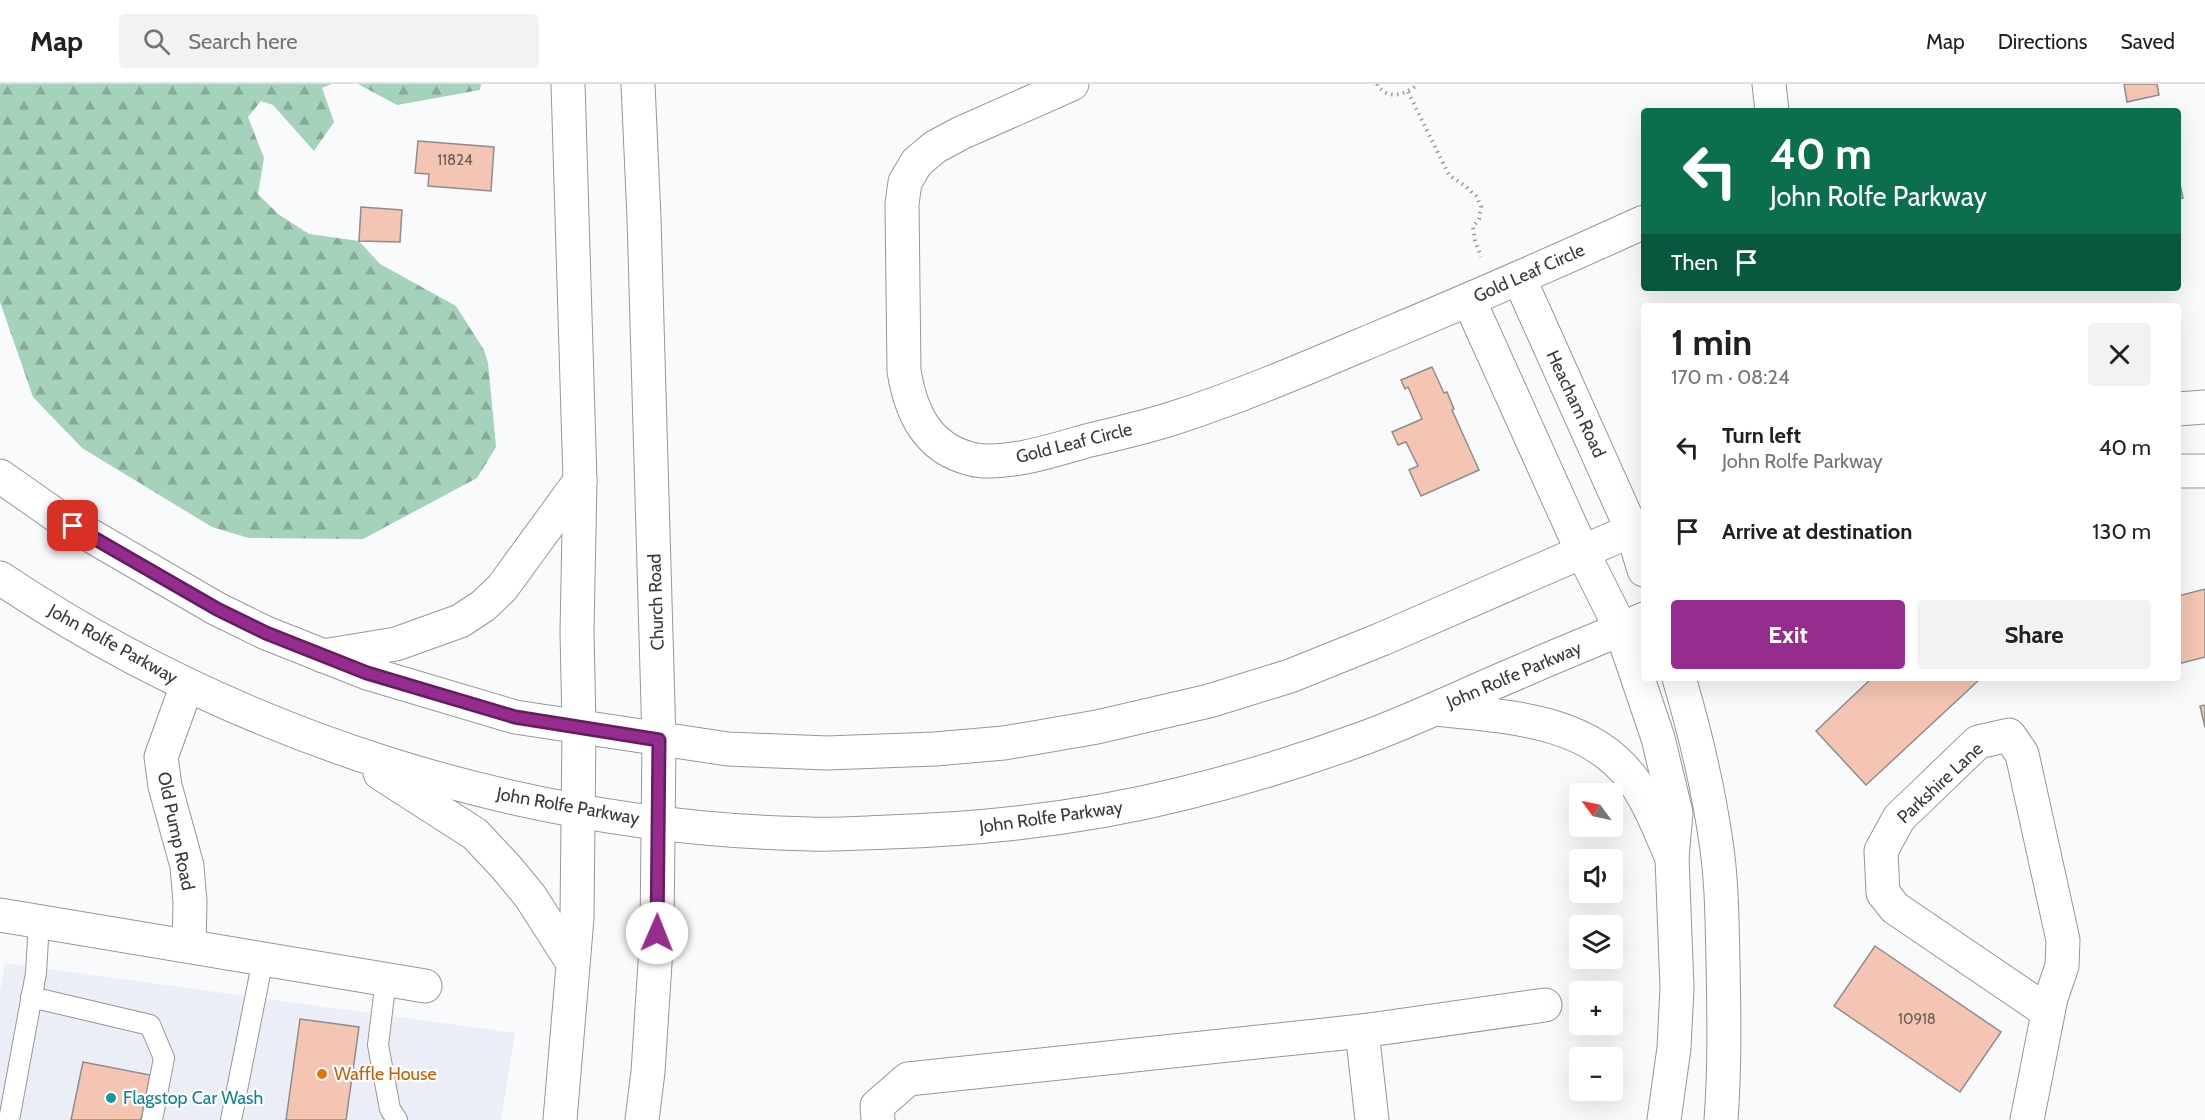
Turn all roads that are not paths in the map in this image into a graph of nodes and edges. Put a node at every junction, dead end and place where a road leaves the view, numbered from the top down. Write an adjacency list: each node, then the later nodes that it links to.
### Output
1 (568, 84): 14 (main road)
2 (638, 84): 27 (main road, Church Road)
3 (1072, 84): 8 (main road, Gold Leaf Circle)
4 (1769, 84): 5 (main road)
5 (1772, 108)
6 (1641, 223): 7 (main road, Gold Leaf Circle)
7 (1519, 278): 8 (main road, Gold Leaf Circle); 15 (main road, Heacham Road)
8 (1469, 300): 17 (main road)
9 (2205, 407): 10 (main road)
10 (2181, 409)
11 (2181, 471): 12 (main road)
12 (2205, 471)
13 (0, 476): 20 (main road)
14 (580, 481): 20 (main road); 26 (main road)
15 (1638, 528): 16 (main road, Heacham Road); 17 (main road)
16 (1641, 549)
17 (1582, 550): 19 (main road); 27 (main road)
18 (0, 578): 24 (main road, John Rolfe Parkway)
19 (1633, 624): 21 (main road); 25 (main road, John Rolfe Parkway)
20 (323, 656): 26 (main road)
21 (1641, 660)
22 (1646, 681): 31 (main road)
23 (1680, 681): 52 (main road)
24 (188, 685): 28 (main road, John Rolfe Parkway); 34 (main road, Old Pump Road)
25 (1435, 709): 30 (main road, John Rolfe Parkway); 31 (main road)
26 (579, 728): 27 (main road); 29 (main road)
27 (659, 740): 30 (main road, Church Road)
28 (343, 749): 29 (main road, John Rolfe Parkway); 36 (main road)
29 (579, 811): 30 (main road, John Rolfe Parkway); 36 (main road)
30 (658, 822): 48 (main road, Church Road)
31 (1672, 858): 51 (main road)
32 (0, 915): 33 (main road)
33 (39, 922): 34 (main road); 39 (lane)
34 (189, 946): 35 (main road)
35 (263, 959): 37 (main road); 45 (lane)
36 (573, 963): 47 (main road)
37 (386, 979): 38 (main road); 46 (lane)
38 (425, 986)
39 (32, 997): 43 (lane); 44 (lane)
40 (1545, 1005): 42 (main road)
41 (2049, 1012): 41 (main road, Parkshire Lane); 53 (main road, Parkshire Lane)
42 (1362, 1031): 49 (main road); 50 (main road)
43 (9, 1120)
44 (152, 1120)
45 (231, 1120)
46 (397, 1120)
47 (560, 1120)
48 (642, 1120)
49 (878, 1120)
50 (1372, 1120)
51 (1664, 1120)
52 (1721, 1120)
53 (2026, 1120)

